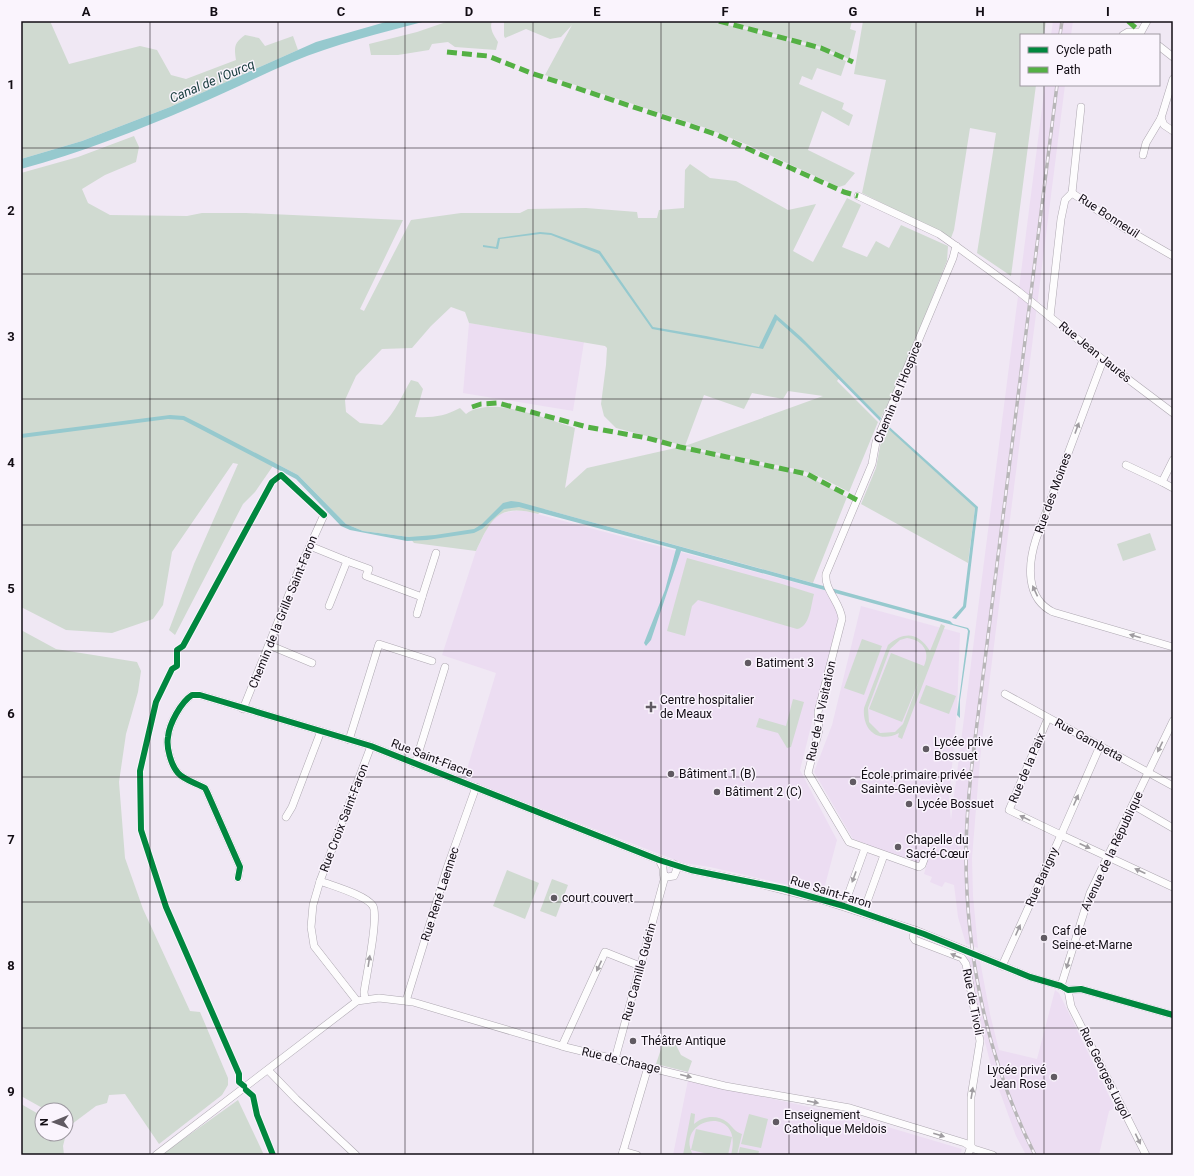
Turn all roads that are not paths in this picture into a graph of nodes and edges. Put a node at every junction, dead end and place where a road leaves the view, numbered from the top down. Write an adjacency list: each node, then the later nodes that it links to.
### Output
1 (1147, 21): 2 (street)
2 (1141, 32): 3 (street)
3 (1125, 34)
4 (1160, 47): 5 (street)
5 (1173, 57)
6 (1173, 79): 8 (street)
7 (1081, 107): 11 (street)
8 (1161, 118): 9 (street); 10 (street)
9 (1173, 131)
10 (1143, 155)
11 (1072, 193): 14 (street, Rue Bonneuil); 15 (street, Rue Bonneuil)
12 (858, 196): 13 (street, Rue Jean Jaurès)
13 (956, 246): 15 (street, Rue Jean Jaurès); 26 (street, Chemin de l'Hospice)
14 (1173, 256)
15 (1050, 317): 16 (street, Rue Jean Jaurès)
16 (1103, 360): 17 (street, Rue Jean Jaurès); 31 (street, Rue des Moines, one-way to 16)
17 (1173, 413)
18 (1173, 460): 20 (street)
19 (1126, 465): 20 (street)
20 (1162, 482): 21 (street)
21 (1173, 488)
22 (324, 514): 23 (street, Chemin de la Grille Saint-Faron)
23 (310, 546): 25 (street); 30 (street, Chemin de la Grille Saint-Faron)
24 (436, 553): 27 (street)
25 (348, 561): 27 (street); 28 (street)
26 (827, 584): 51 (street, Rue de la Visitation)
27 (422, 597): 29 (street)
28 (329, 606)
29 (417, 614)
30 (268, 645): 33 (street); 36 (street, Chemin de la Grille Saint-Faron)
31 (1173, 647)
32 (432, 661): 40 (street)
33 (312, 663)
34 (445, 667): 43 (street)
35 (1005, 694): 37 (street, Rue Gambetta)
36 (244, 709): 39 (street, Rue Saint-Fiacre); 59 (street, Rue Saint-Fiacre)
37 (1048, 718): 42 (street, Rue Gambetta); 50 (street, Rue de la Paix, one-way to 37)
38 (1173, 721): 44 (street, Avenue de la République, one-way to 44)
39 (321, 732): 40 (street, Rue Saint-Fiacre); 48 (street)
40 (349, 740): 41 (street, Rue Saint-Fiacre)
41 (371, 746): 43 (street, Rue Saint-Fiacre); 60 (street, Rue Croix Saint-Faron)
42 (1100, 746): 44 (street, Rue Gambetta); 50 (street, one-way to 42)
43 (415, 764): 46 (street, Rue Saint-Fiacre)
44 (1148, 773): 45 (street, Rue Gambetta); 47 (street, Avenue de la République)
45 (1173, 786)
46 (476, 787): 55 (street, Rue Saint-Fiacre); 73 (street, Rue René Laennec)
47 (1133, 805): 49 (street); 53 (street, Avenue de la République)
48 (286, 817)
49 (1173, 828)
50 (1060, 835): 53 (street, Rue Barigny, one-way to 53); 68 (street, Rue Barigny, one-way to 50)
51 (865, 848): 52 (street, Rue de la Visitation); 62 (street, one-way to 62)
52 (884, 855): 54 (street, Rue de la Visitation); 63 (street)
53 (1107, 856): 61 (street, Rue Barigny, one-way to 53); 69 (street, Avenue de la République, one-way to 69)
54 (925, 857)
55 (659, 860): 56 (street, Rue Saint-Fiacre); 58 (street)
56 (672, 864): 57 (street, Rue Saint-Faron); 58 (street); 58 (street)
57 (684, 868): 58 (street); 62 (street, Rue Saint-Faron)
58 (668, 873): 67 (street, Rue Camille Guérin)
59 (238, 878)
60 (320, 881): 71 (street, Rue Croix Saint-Faron, one-way to 60); 72 (street)
61 (1173, 887)
62 (844, 906): 63 (street, Rue Saint-Faron)
63 (863, 913): 64 (street, Rue Saint-Faron)
64 (915, 930): 65 (street, Rue Saint-Faron); 79 (street, Rue de Tivoli, one-way to 64)
65 (966, 951)
66 (979, 956): 68 (street)
67 (640, 966): 75 (street, one-way to 75); 76 (street, Rue Camille Guérin)
68 (1002, 966): 69 (street)
69 (1061, 986): 70 (street)
70 (1068, 990): 74 (street); 86 (street, Rue Georges Lugol, one-way to 86)
71 (365, 999): 72 (street, Rue de Chaage); 73 (street, Rue de Chaage)
72 (357, 1001): 78 (street, Rue de Chaage)
73 (406, 1001): 75 (street, Rue de Chaage)
74 (1173, 1015)
75 (562, 1046): 76 (street, Rue de Chaage)
76 (615, 1059): 77 (street, Rue de Chaage)
77 (648, 1067): 79 (street, Rue de Chaage, one-way to 79); 80 (street)
78 (268, 1070): 81 (street, Rue de Chaage); 82 (street)
79 (971, 1146): 84 (street, Rue de Tivoli); 85 (street, Rue de Chaage)
80 (623, 1153): 83 (street)
81 (156, 1155)
82 (356, 1155)
83 (637, 1155)
84 (968, 1155)
85 (993, 1155)
86 (1146, 1155)

